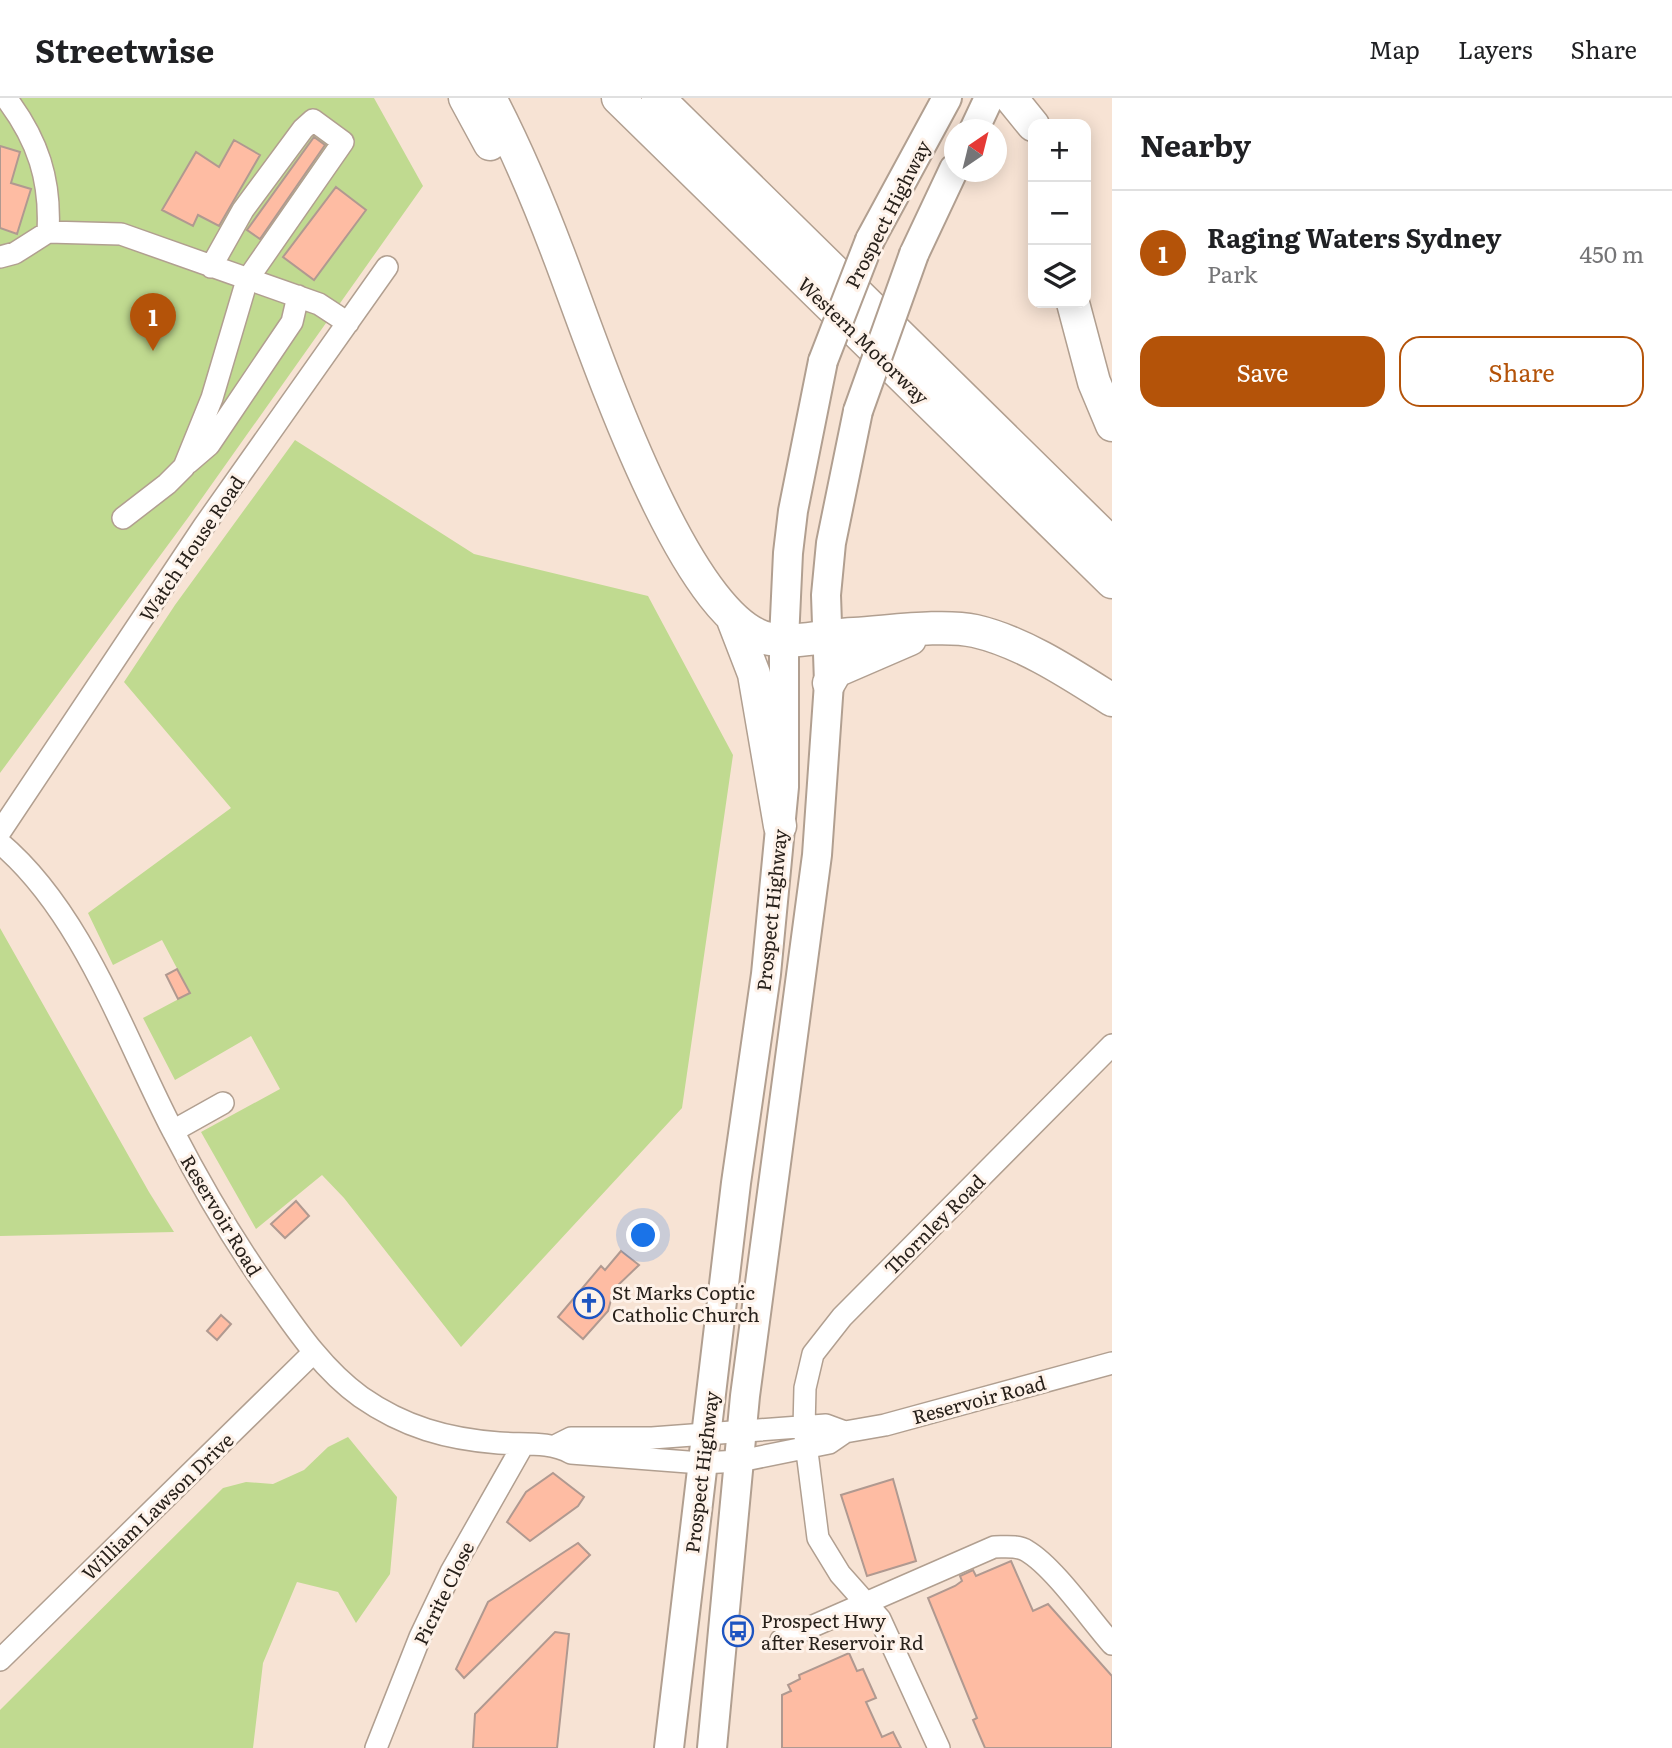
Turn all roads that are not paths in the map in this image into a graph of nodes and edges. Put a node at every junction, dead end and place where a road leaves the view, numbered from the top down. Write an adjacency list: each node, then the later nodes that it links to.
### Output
1 (6, 98): 14 (street)
2 (464, 98): 15 (highway)
3 (490, 98): 15 (highway)
4 (618, 98): 27 (highway, Western Motorway)
5 (658, 98): 26 (highway, Western Motorway)
6 (947, 98): 31 (main road, Prospect Highway, bridge)
7 (989, 98): 10 (main road)
8 (1011, 98): 11 (highway)
9 (1032, 98): 12 (highway)
10 (979, 119)
11 (1029, 119)
12 (1034, 119)
13 (948, 182): 30 (main road, Prospect Highway, bridge)
14 (47, 232): 16 (street); 17 (street)
15 (558, 252): 28 (highway)
16 (0, 257)
17 (211, 267): 19 (street); 19 (street)
18 (387, 267): 22 (street, Watch House Road)
19 (247, 279): 20 (street); 24 (street)
20 (298, 296): 22 (street); 24 (street)
21 (1074, 308): 23 (highway)
22 (348, 323): 35 (street, Watch House Road)
23 (1112, 425)
24 (184, 467): 25 (street)
25 (123, 518)
26 (1112, 544)
27 (1112, 582)
28 (732, 617): 31 (highway); 34 (highway)
29 (927, 631): 30 (highway); 32 (highway); 33 (highway)
30 (828, 635): 31 (highway); 32 (main road, Prospect Highway)
31 (784, 640): 34 (main road, Prospect Highway)
32 (829, 683): 42 (main road, Prospect Highway)
33 (1112, 700)
34 (780, 826): 43 (main road, Prospect Highway)
35 (0, 832)
36 (0, 843): 39 (street, Reservoir Road)
37 (1112, 1045): 44 (street, Thornley Road)
38 (223, 1103): 39 (street)
39 (173, 1131): 40 (street, Reservoir Road)
40 (314, 1352): 45 (street, Reservoir Road); 52 (street, William Lawson Drive)
41 (1112, 1363): 44 (street, Reservoir Road)
42 (743, 1430): 43 (street, Reservoir Road); 44 (street, Reservoir Road); 47 (main road, Prospect Highway)
43 (705, 1433): 46 (street, Reservoir Road); 48 (main road, Prospect Highway)
44 (805, 1438): 47 (street, Reservoir Road); 49 (street, Thornley Road)
45 (523, 1445): 46 (street, Reservoir Road); 53 (street, Picrite Close)
46 (557, 1445): 48 (street, Reservoir Road)
47 (740, 1461): 48 (street, Reservoir Road); 55 (main road, Prospect Highway)
48 (701, 1463): 54 (main road, Prospect Highway)
49 (867, 1604): 50 (street); 51 (street); 56 (street, Thornley Road)
50 (781, 1640)
51 (1112, 1644)
52 (0, 1660)
53 (376, 1748)
54 (669, 1748)
55 (712, 1748)
56 (939, 1748)

